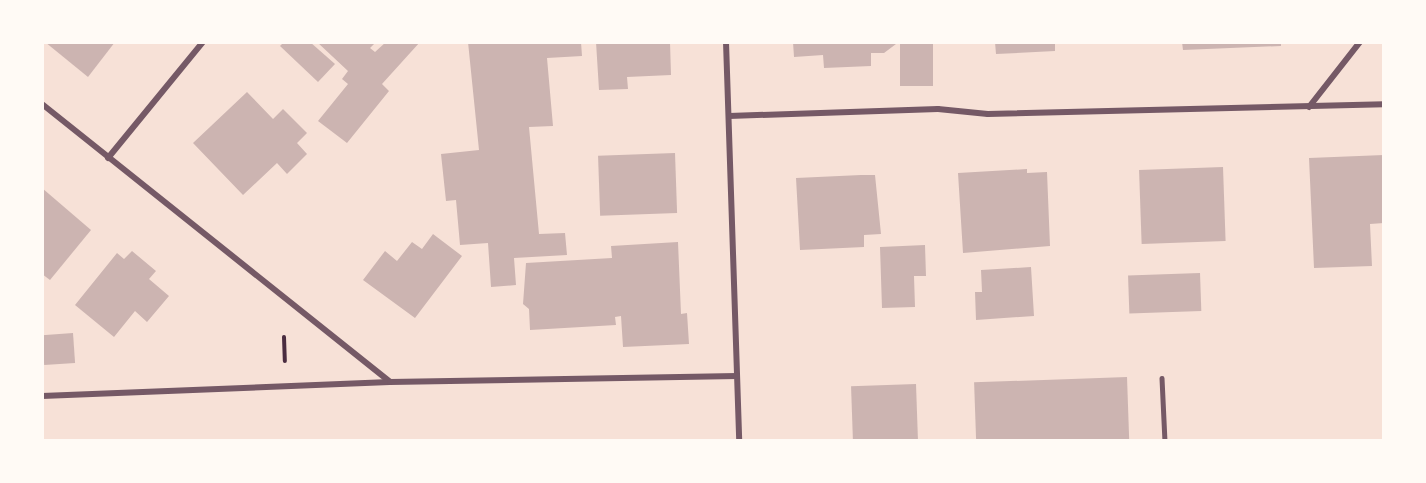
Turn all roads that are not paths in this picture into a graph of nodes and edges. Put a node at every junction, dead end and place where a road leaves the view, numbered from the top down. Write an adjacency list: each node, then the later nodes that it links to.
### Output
1 (203, 42): 8 (street)
2 (726, 42): 7 (street)
3 (1360, 42): 6 (street)
4 (1384, 104): 6 (street)
5 (42, 105): 8 (street)
6 (1309, 107): 7 (street)
7 (729, 116): 9 (street)
8 (108, 158): 11 (street)
9 (737, 376): 11 (street); 13 (street)
10 (1162, 378): 14 (lane)
11 (390, 382): 12 (street)
12 (42, 396)
13 (739, 441)
14 (1165, 441)

